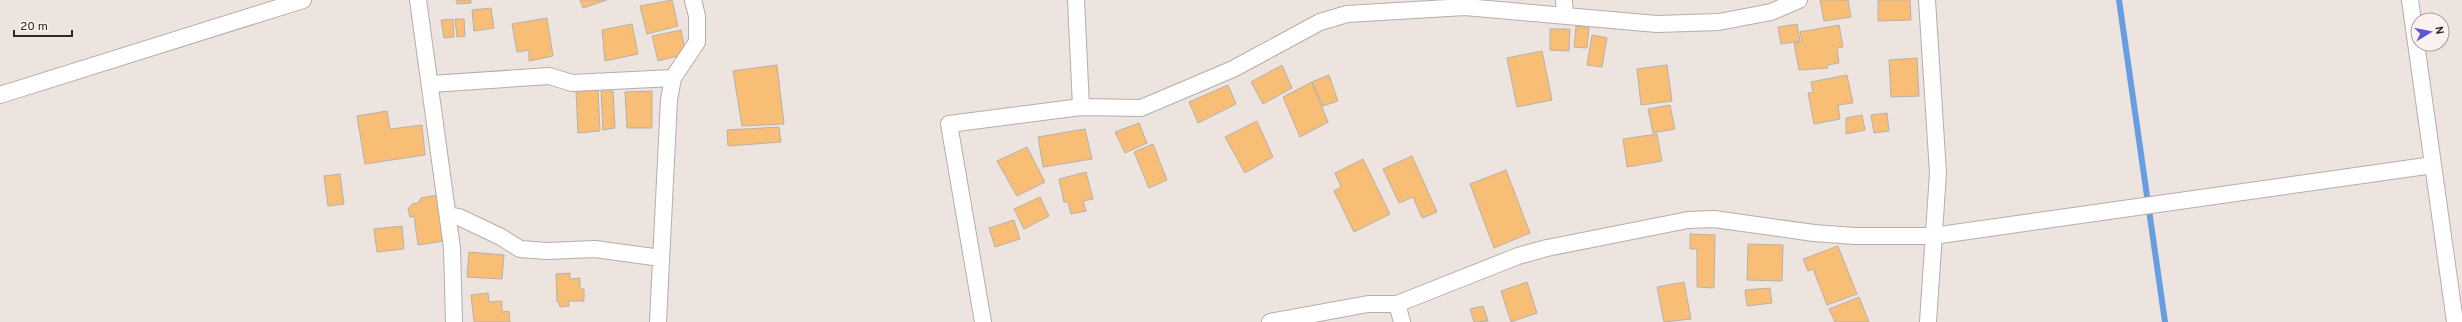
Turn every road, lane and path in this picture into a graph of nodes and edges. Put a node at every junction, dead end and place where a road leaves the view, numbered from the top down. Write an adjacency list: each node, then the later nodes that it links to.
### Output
1 (303, 0): 12 (street)
2 (418, 0): 11 (street)
3 (693, 0): 10 (street)
4 (1076, 0): 13 (street)
5 (1564, 0): 9 (street)
6 (1799, 0): 9 (street)
7 (2410, 0): 14 (street)
8 (1929, 2): 16 (street)
9 (1565, 16): 13 (street)
10 (673, 78): 11 (street); 17 (street)
11 (431, 84): 15 (street)
12 (0, 95)
13 (1081, 108): 21 (street)
14 (2433, 165): 16 (street); 25 (street)
15 (448, 215): 17 (street); 19 (street)
16 (1933, 236): 18 (street); 24 (street)
17 (661, 258): 20 (street)
18 (1397, 304): 22 (street); 23 (street)
19 (454, 322)
20 (658, 322)
21 (983, 322)
22 (1270, 322)
23 (1402, 322)
24 (1928, 322)
25 (2455, 322)

